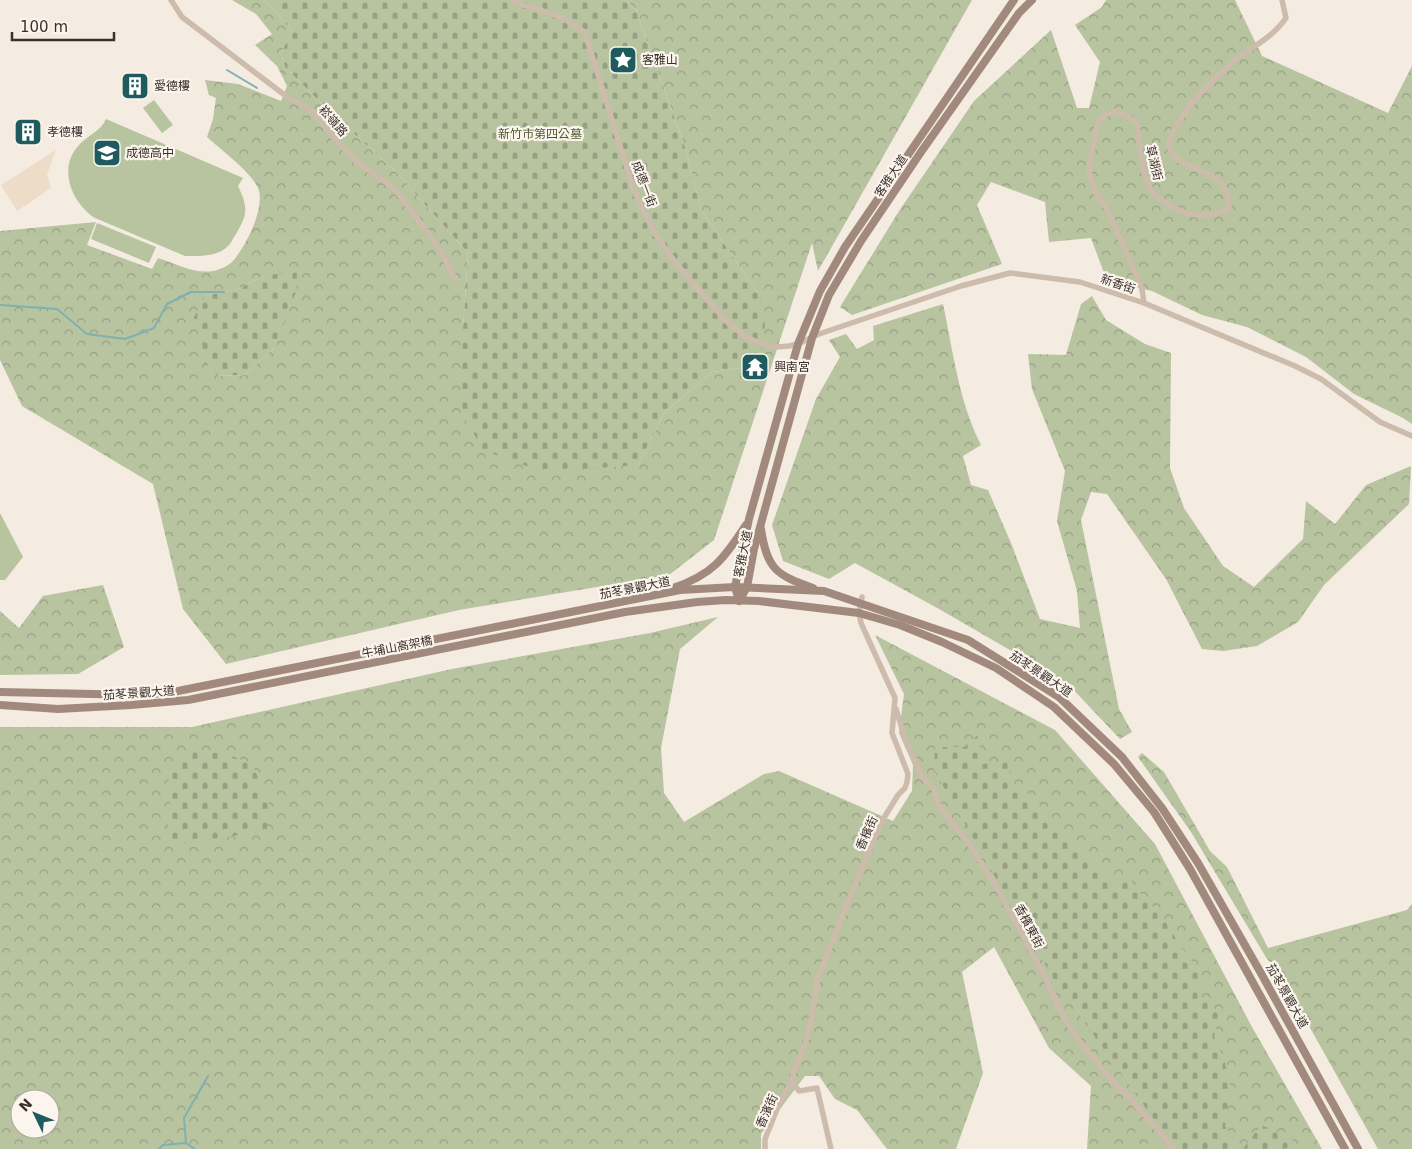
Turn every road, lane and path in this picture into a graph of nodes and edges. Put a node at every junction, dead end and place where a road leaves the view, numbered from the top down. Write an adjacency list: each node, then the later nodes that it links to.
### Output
1 (171, 0): 6 (street, 崧嶺路)
2 (513, 0): 9 (street, 成德一街)
3 (1014, 0): 9 (street, 客雅大道)
4 (1032, 0): 8 (street, 客雅大道)
5 (1282, 0): 7 (street, 草湖街)
6 (456, 279)
7 (1144, 303): 8 (street, 新香街); 10 (street, 新香街)
8 (812, 338): 9 (street, 新香街); 12 (street, 客雅大道)
9 (798, 344): 11 (street, 客雅大道)
10 (1412, 436)
11 (749, 520): 13 (street, 客雅大道); 16 (street)
12 (761, 524): 14 (street, 客雅大道); 15 (street)
13 (735, 587): 14 (street, 茄苳景觀大道); 16 (street, 茄苳景觀大道); 18 (street, 客雅大道)
14 (747, 587): 15 (street, 茄苳景觀大道); 18 (street, 客雅大道)
15 (824, 592): 17 (street, 茄苳景觀大道)
16 (652, 595): 20 (street, 茄苳景觀大道)
17 (861, 600): 19 (street); 32 (street, 茄苳景觀大道)
18 (740, 601): 19 (street, 茄苳景觀大道); 21 (street, 茄苳景觀大道)
19 (858, 613): 25 (street, 香檳街); 31 (street, 茄苳景觀大道)
20 (516, 624): 22 (street, 牛埔山高架橋)
21 (519, 634): 23 (street, 牛埔山高架橋)
22 (276, 671): 24 (street, 茄苳景觀大道)
23 (278, 683): 26 (street, 茄苳景觀大道)
24 (0, 692)
25 (895, 698): 27 (street, 香檳街); 30 (street, 香檳東街)
26 (0, 705)
27 (792, 1082): 28 (street, 香濱街); 29 (street)
28 (765, 1149)
29 (831, 1149)
30 (1173, 1149)
31 (1345, 1149)
32 (1358, 1149)

